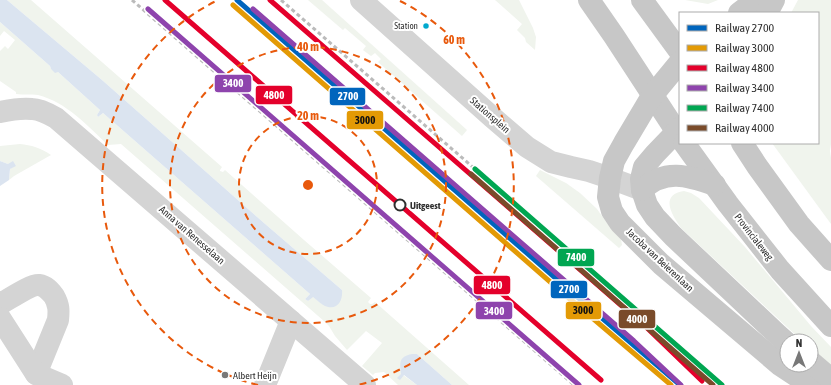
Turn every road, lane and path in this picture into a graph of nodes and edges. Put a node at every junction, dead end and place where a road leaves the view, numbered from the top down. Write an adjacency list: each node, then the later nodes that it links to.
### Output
1 (361, 0): 16 (street, Stationsplein)
2 (589, 0): 10 (main road, Provincialeweg)
3 (642, 0): 8 (main road)
4 (756, 0): 6 (main road)
5 (774, 0): 7 (main road)
6 (739, 12)
7 (768, 12)
8 (679, 51)
9 (679, 63): 10 (main road, Jacoba van Beierenlaan)
10 (652, 96): 12 (main road, Provincialeweg); 16 (main road, Jacoba van Beierenlaan)
11 (3, 106): 22 (street, Anna van Renesselaan)
12 (679, 134)
13 (679, 136): 18 (main road)
14 (686, 144): 17 (main road, Provincialeweg)
15 (743, 144): 19 (main road)
16 (610, 178): 18 (street, Stationsplein); 31 (main road, Jacoba van Beierenlaan)
17 (715, 186): 18 (main road); 23 (main road, Provincialeweg)
18 (642, 190): 24 (main road)
19 (831, 260)
20 (0, 304): 26 (street)
21 (0, 318): 26 (street)
22 (291, 320): 29 (street); 30 (street, Anna van Renesselaan)
23 (831, 326)
24 (779, 337)
25 (819, 369): 27 (main road)
26 (36, 374): 28 (street)
27 (831, 379)
28 (62, 385)
29 (265, 385)
30 (365, 385)
31 (810, 385)

